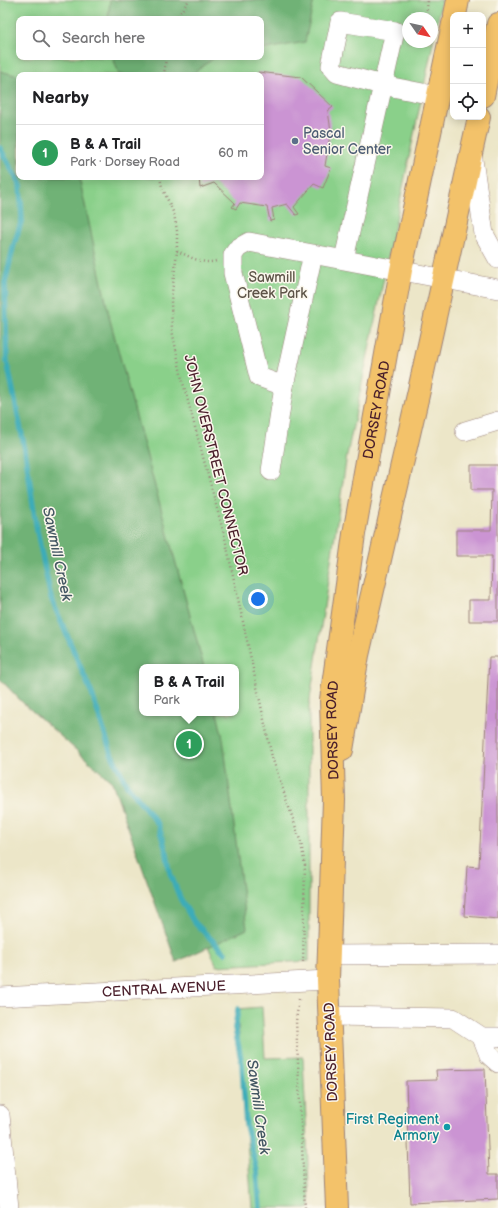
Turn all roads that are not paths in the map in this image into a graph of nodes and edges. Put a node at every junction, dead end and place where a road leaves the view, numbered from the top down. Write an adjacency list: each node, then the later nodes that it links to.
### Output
1 (458, 0): 2 (main road)
2 (456, 12)
3 (498, 24): 5 (main road)
4 (450, 38): 6 (main road, DORSEY ROAD)
5 (486, 84)
6 (438, 96): 10 (street); 12 (main road, DORSEY ROAD)
7 (478, 120): 8 (main road, DORSEY ROAD)
8 (472, 152): 11 (street); 13 (main road, DORSEY ROAD)
9 (313, 254): 10 (street); 15 (street); 15 (street)
10 (344, 259): 12 (street)
11 (498, 259)
12 (401, 270): 13 (street); 19 (main road, DORSEY ROAD)
13 (444, 278): 14 (street); 19 (main road, DORSEY ROAD)
14 (498, 289)
15 (284, 386): 18 (street)
16 (498, 421): 17 (street)
17 (465, 431)
18 (271, 471)
19 (334, 800): 21 (main road, DORSEY ROAD)
20 (498, 954): 21 (street)
21 (329, 955): 22 (main road, DORSEY ROAD)
22 (328, 980): 23 (street, CENTRAL AVENUE); 24 (main road, DORSEY ROAD)
23 (0, 997)
24 (330, 1016): 25 (street); 29 (main road, DORSEY ROAD)
25 (490, 1037): 26 (street)
26 (498, 1063)
27 (0, 1115): 28 (street)
28 (9, 1208)
29 (337, 1208)

